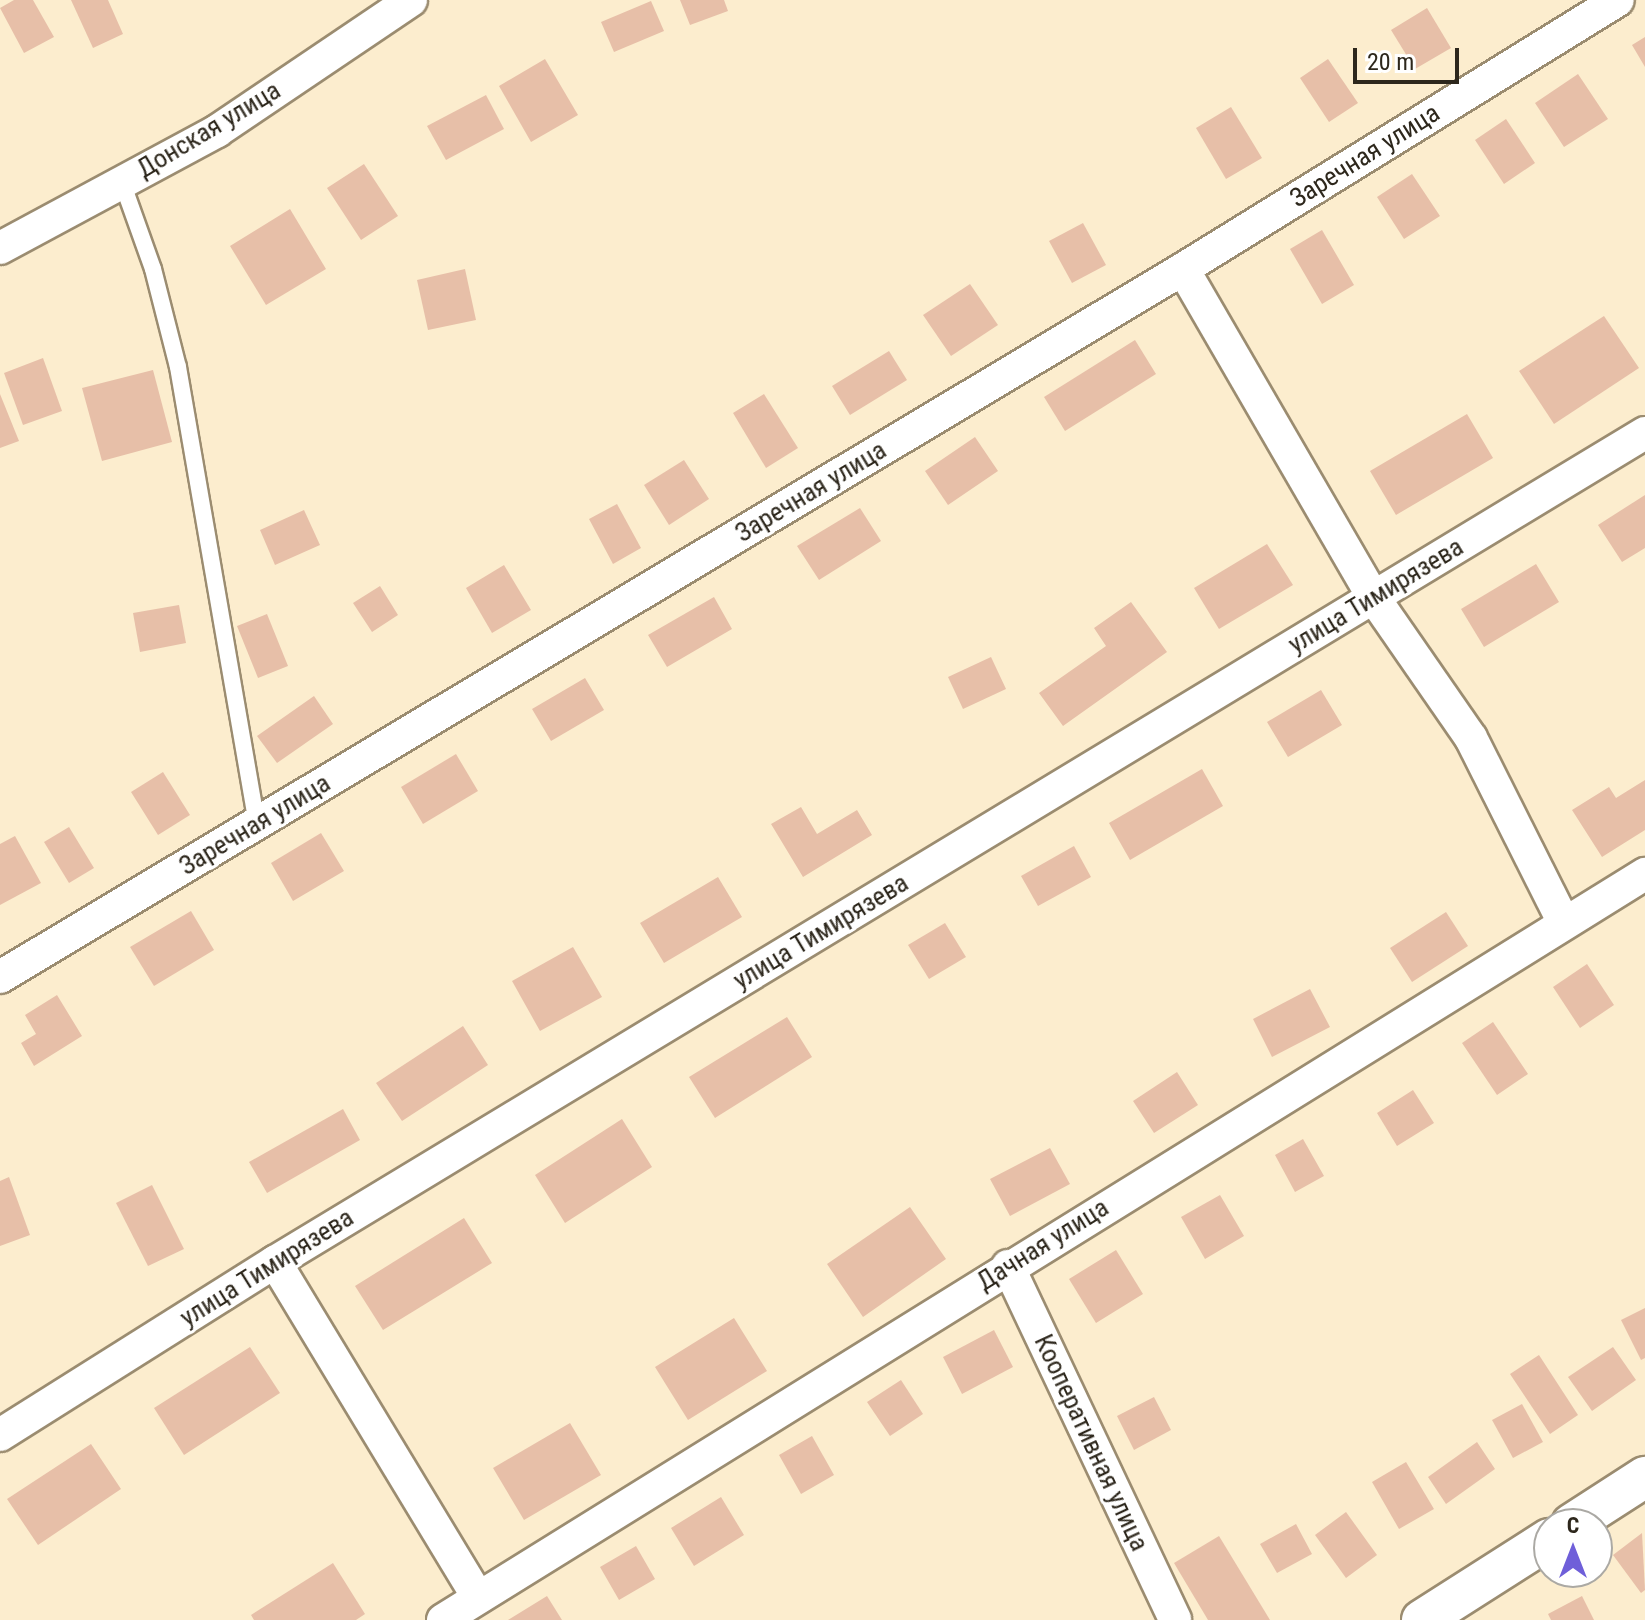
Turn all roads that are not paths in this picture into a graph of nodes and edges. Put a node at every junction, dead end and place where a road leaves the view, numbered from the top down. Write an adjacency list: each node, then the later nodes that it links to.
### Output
1 (411, 0): 3 (street, Донская улица)
2 (1618, 0): 5 (street, Заречная улица)
3 (122, 182): 4 (street, Донская улица); 8 (lane)
4 (0, 248)
5 (1183, 269): 7 (street); 8 (street, Заречная улица)
6 (1645, 433): 7 (street, улица Тимирязева)
7 (1374, 598): 10 (street); 12 (street, улица Тимирязева)
8 (257, 824): 11 (street, Заречная улица)
9 (1645, 874): 10 (street, Дачная улица)
10 (1564, 923): 13 (street, Дачная улица)
11 (0, 977)
12 (275, 1262): 14 (street, улица Тимирязева); 18 (street)
13 (1008, 1266): 18 (street, Дачная улица); 20 (street, Кооперативная улица)
14 (0, 1435)
15 (1645, 1477): 16 (street)
16 (1597, 1508)
17 (1533, 1549): 21 (street)
18 (478, 1597): 19 (street, Дачная улица)
19 (443, 1620)
20 (1175, 1620)
21 (1422, 1620)

